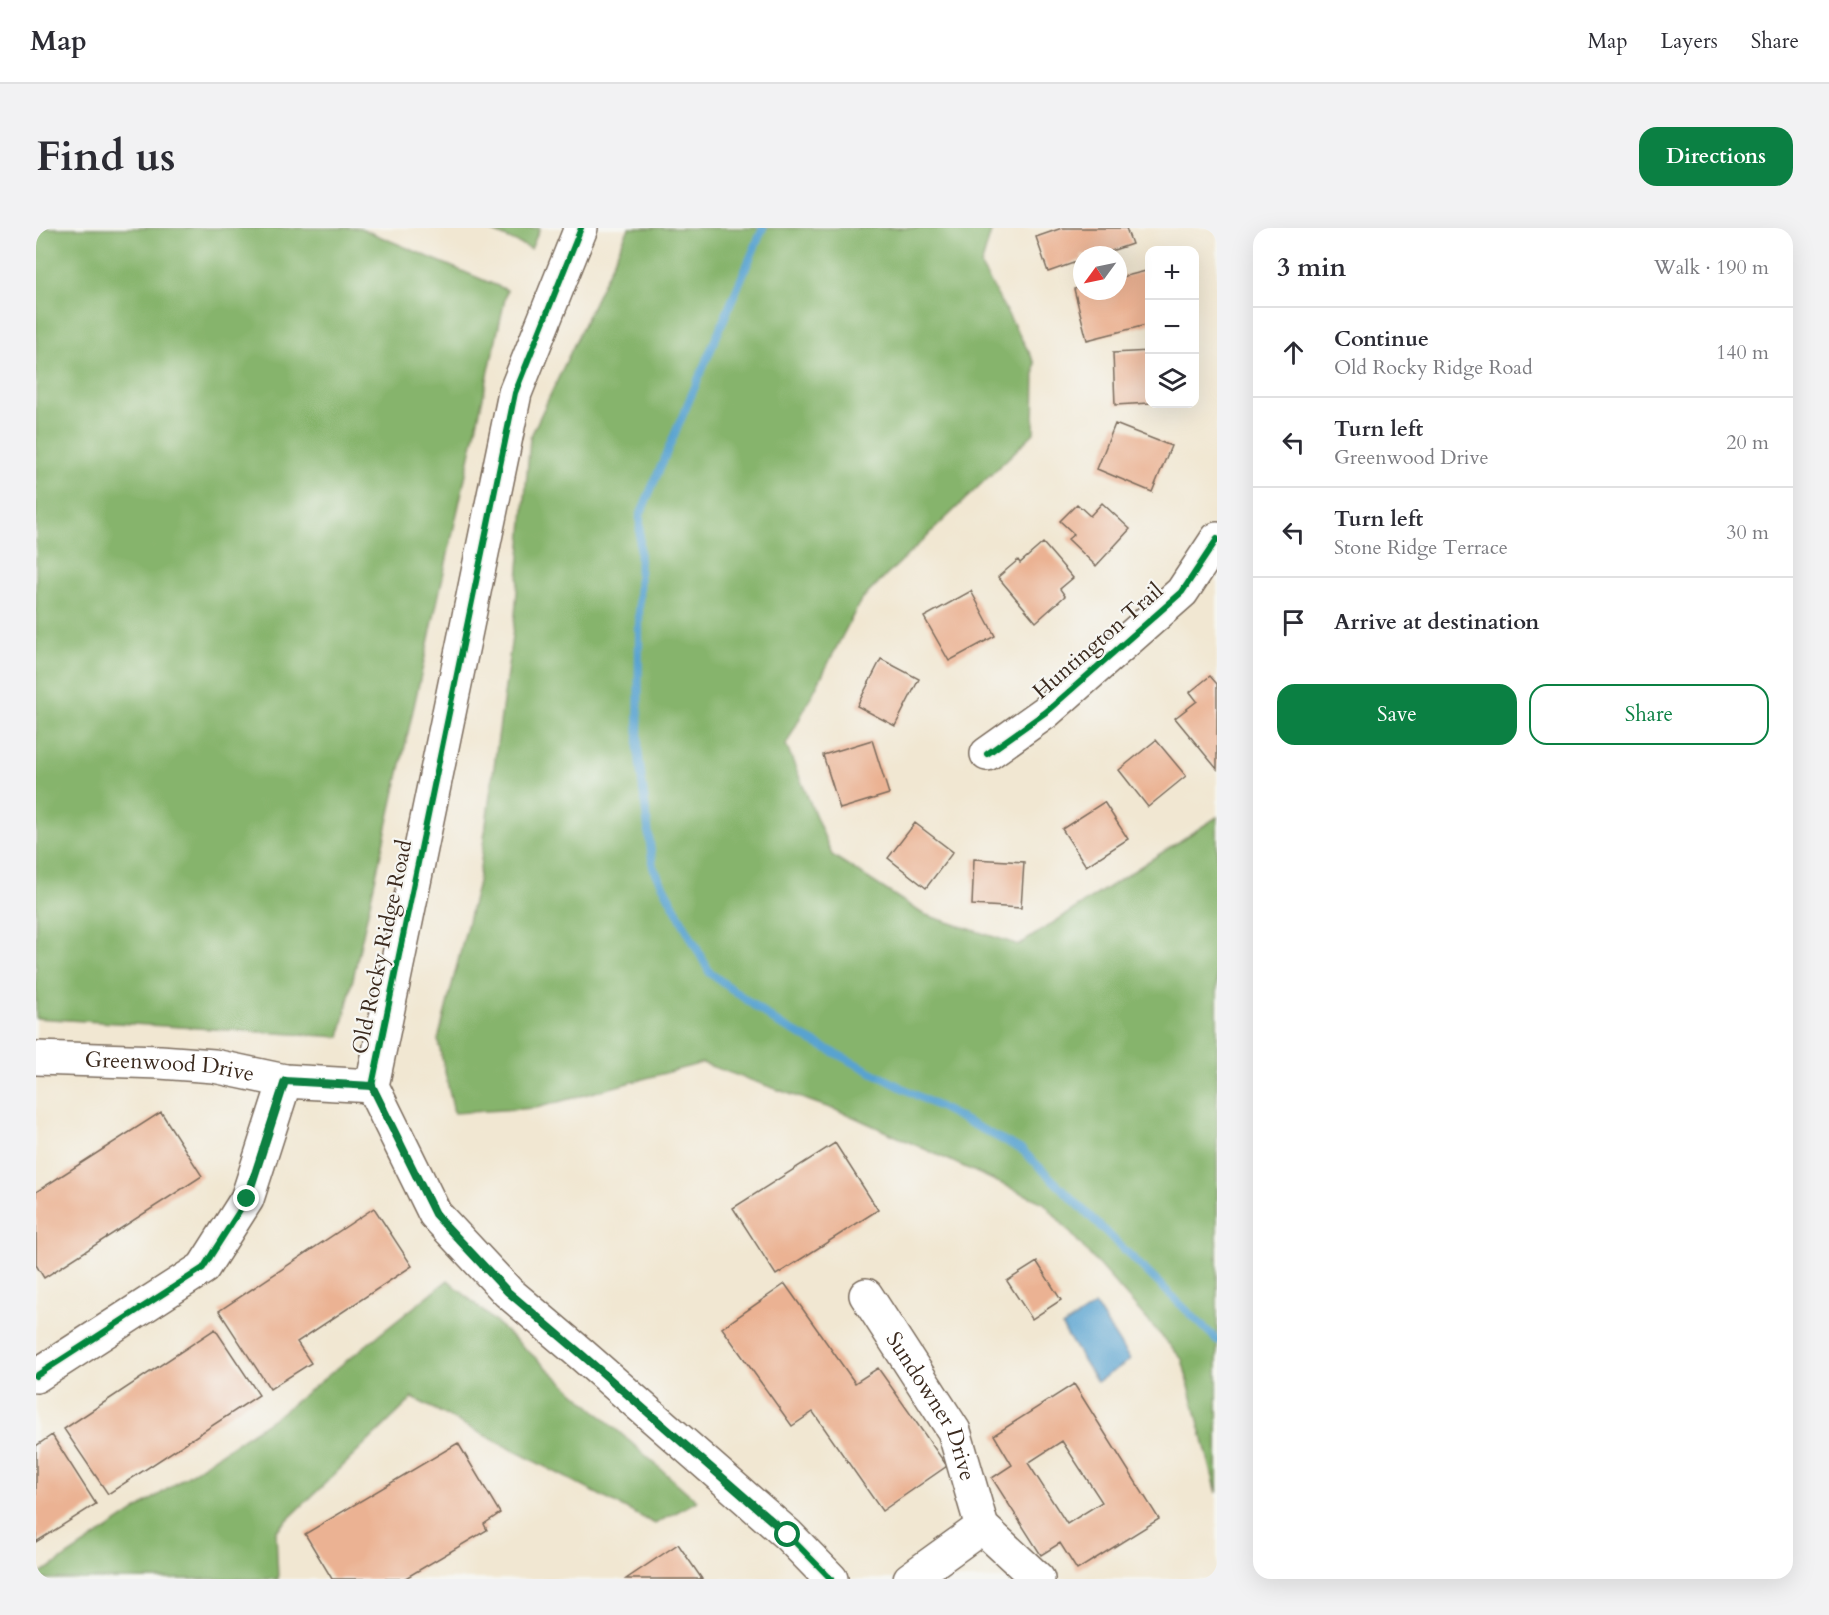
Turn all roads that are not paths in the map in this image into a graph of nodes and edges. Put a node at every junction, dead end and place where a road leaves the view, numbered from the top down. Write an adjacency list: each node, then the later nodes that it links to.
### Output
1 (581, 228): 6 (street, Old Rocky Ridge Road)
2 (1217, 539): 3 (street, Huntington Trail)
3 (987, 754)
4 (36, 1058): 5 (street, Greenwood Drive)
5 (285, 1081): 6 (street, Greenwood Drive); 8 (street)
6 (372, 1086): 10 (street, Old Rocky Ridge Road)
7 (866, 1295): 9 (street, Sundowner Drive)
8 (36, 1376)
9 (982, 1527): 11 (street); 12 (street)
10 (831, 1579)
11 (910, 1579)
12 (1038, 1579)

